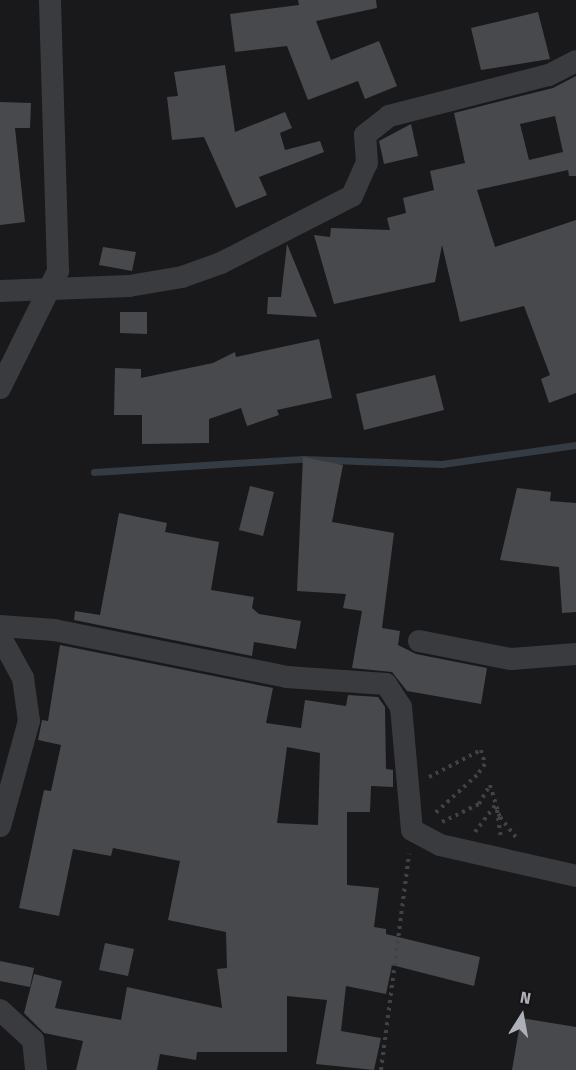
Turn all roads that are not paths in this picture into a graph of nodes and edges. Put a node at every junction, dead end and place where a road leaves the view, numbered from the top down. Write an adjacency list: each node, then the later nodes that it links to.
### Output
1 (50, 0): 4 (street)
2 (576, 62): 4 (street)
3 (0, 291): 4 (street)
4 (50, 293): 5 (street)
5 (0, 388)
6 (0, 626): 11 (street)
7 (0, 636): 10 (street)
8 (419, 641): 9 (street)
9 (576, 654)
10 (0, 826)
11 (576, 876)
12 (0, 1011): 13 (street)
13 (36, 1070)

